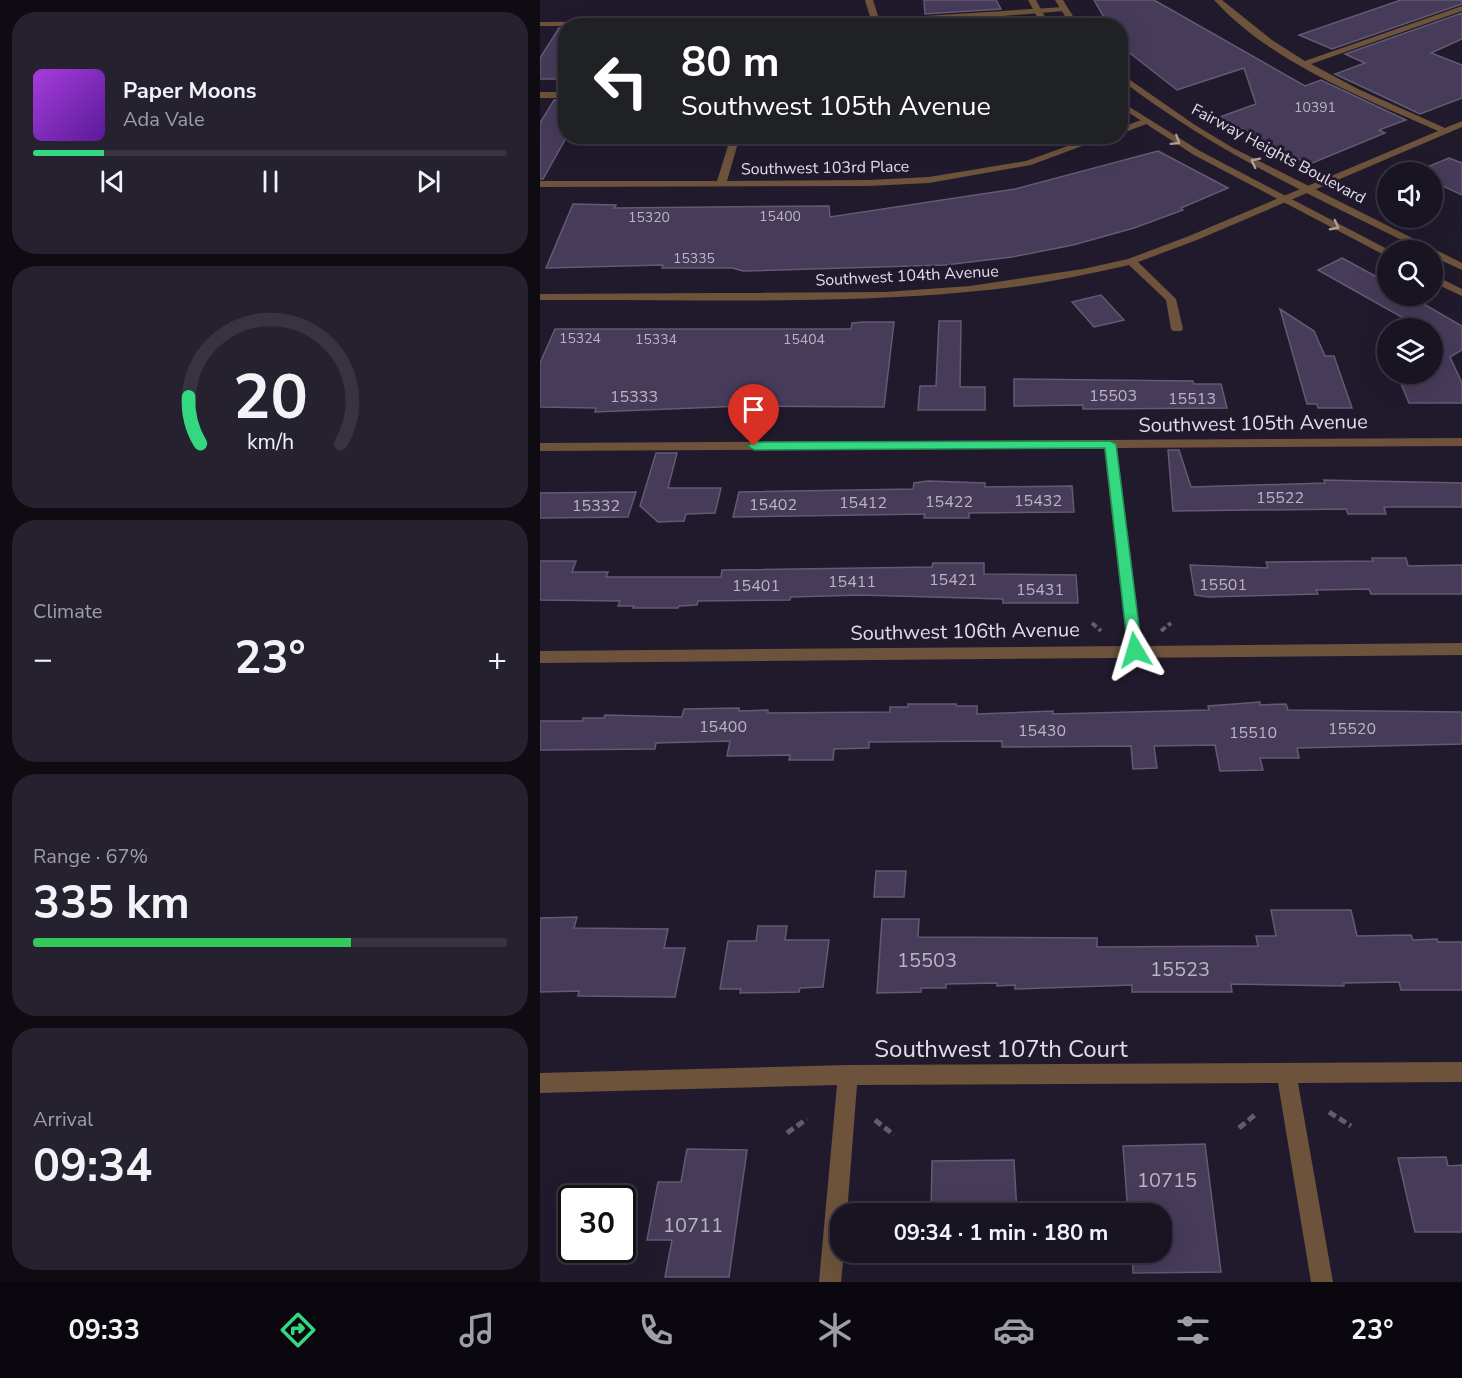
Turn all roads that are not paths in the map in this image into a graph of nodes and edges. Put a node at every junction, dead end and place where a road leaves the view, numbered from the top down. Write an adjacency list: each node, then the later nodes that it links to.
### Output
1 (869, 0): 8 (street)
2 (1032, 0): 7 (street)
3 (1059, 0): 6 (street)
4 (1218, 0): 14 (street)
5 (1462, 8): 14 (street)
6 (1064, 9): 7 (street); 11 (street)
7 (1038, 10): 9 (street); 10 (street)
8 (875, 18)
9 (946, 18)
10 (1042, 18)
11 (1070, 18)
12 (540, 24): 13 (street)
13 (558, 24)
14 (1305, 64): 22 (street)
15 (1128, 81): 27 (street, Fairway Heights Boulevard, one-way to 15)
16 (540, 95): 17 (street)
17 (558, 95)
18 (1128, 109): 19 (street, Fairway Heights Boulevard)
19 (1146, 121): 21 (street); 29 (street, Fairway Heights Boulevard, one-way to 29)
20 (1462, 124): 22 (street, Southwest 104th Avenue)
21 (1128, 128)
22 (1445, 131): 27 (street, Southwest 104th Avenue)
23 (734, 144): 26 (street)
24 (1083, 144): 26 (street, Southwest 103rd Place)
25 (543, 184): 26 (street, Southwest 103rd Place); 28 (street)
26 (721, 184)
27 (1308, 189): 29 (street, Southwest 104th Avenue); 30 (street, Fairway Heights Boulevard)
28 (540, 194)
29 (1283, 199): 31 (street, Fairway Heights Boulevard, one-way to 31); 33 (street, Southwest 104th Avenue)
30 (1409, 240)
31 (1377, 248)
32 (1443, 257): 34 (street, Fairway Heights Boulevard)
33 (1131, 261): 37 (street, Southwest 104th Avenue); 38 (street)
34 (1462, 267)
35 (1443, 282): 36 (street)
36 (1460, 289)
37 (540, 297)
38 (1177, 329)
39 (1462, 441): 40 (street, Southwest 105th Avenue)
40 (1110, 444): 41 (street, Southwest 105th Avenue); 43 (street)
41 (540, 447)
42 (1462, 649): 43 (street, Southwest 106th Avenue)
43 (1135, 650): 44 (street, Southwest 106th Avenue)
44 (540, 657)
45 (1462, 1072): 47 (street, Southwest 107th Court)
46 (848, 1075): 47 (street, Southwest 107th Court); 48 (street, Southwest 107th Court); 49 (street)
47 (1287, 1075): 50 (street)
48 (540, 1083)
49 (830, 1282)
50 (1322, 1282)

